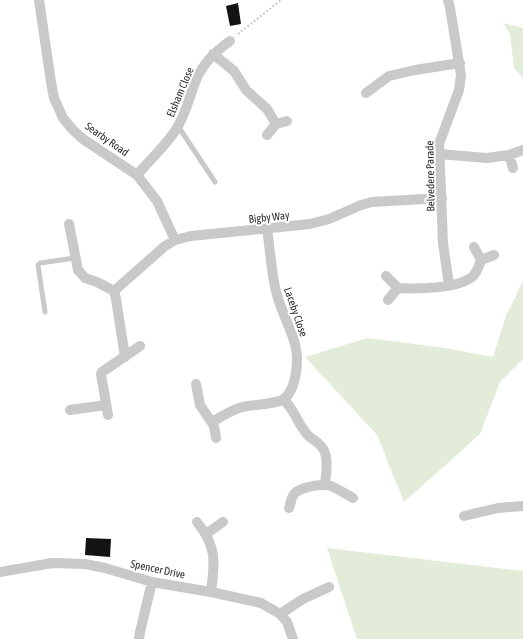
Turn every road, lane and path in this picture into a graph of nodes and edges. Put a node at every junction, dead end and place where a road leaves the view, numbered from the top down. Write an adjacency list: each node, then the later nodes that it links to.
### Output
1 (39, 0): 16 (street, Searby Road)
2 (281, 0): 4 (path)
3 (448, 0): 6 (street, Belvedere Parade)
4 (230, 41): 5 (street, Elsham Close)
5 (213, 54): 9 (street); 10 (street, Elsham Close)
6 (460, 63): 7 (street); 13 (street, Belvedere Parade)
7 (366, 93)
8 (288, 121): 9 (street)
9 (276, 124): 11 (street)
10 (178, 126): 16 (street, Elsham Close); 17 (lane)
11 (267, 134)
12 (523, 150): 14 (street)
13 (439, 154): 14 (street); 18 (street, Belvedere Parade)
14 (509, 155): 15 (street)
15 (513, 168)
16 (137, 175): 21 (street, Searby Road)
17 (215, 182)
18 (442, 198): 20 (street, Bigby Way); 27 (street, Belvedere Parade)
19 (69, 224): 24 (street)
20 (267, 229): 21 (street, Bigby Way); 35 (street, Laceby Close)
21 (175, 240): 29 (street, Bigby Way)
22 (474, 247): 25 (street)
23 (494, 255): 25 (street)
24 (75, 258): 29 (street); 31 (lane)
25 (481, 260): 27 (street)
26 (386, 276): 28 (street)
27 (449, 285): 28 (street)
28 (398, 288): 30 (street)
29 (114, 291): 33 (street)
30 (388, 300)
31 (45, 312)
32 (140, 346): 33 (street)
33 (125, 356): 36 (street)
34 (196, 384): 37 (street)
35 (283, 399): 37 (street); 39 (street)
36 (70, 410)
37 (212, 422): 38 (street)
38 (216, 438)
39 (324, 484): 40 (street); 42 (street)
40 (353, 498)
41 (523, 506): 43 (street)
42 (289, 508)
43 (464, 516)
44 (197, 522): 46 (street)
45 (223, 522): 46 (street)
46 (206, 534): 50 (street)
47 (0, 572): 48 (street, Spencer Drive)
48 (152, 582): 50 (street, Spencer Drive); 52 (street)
49 (329, 587): 51 (street)
50 (211, 592): 51 (street, Spencer Drive)
51 (280, 614): 53 (street, Spencer Drive)
52 (139, 639)
53 (293, 639)

